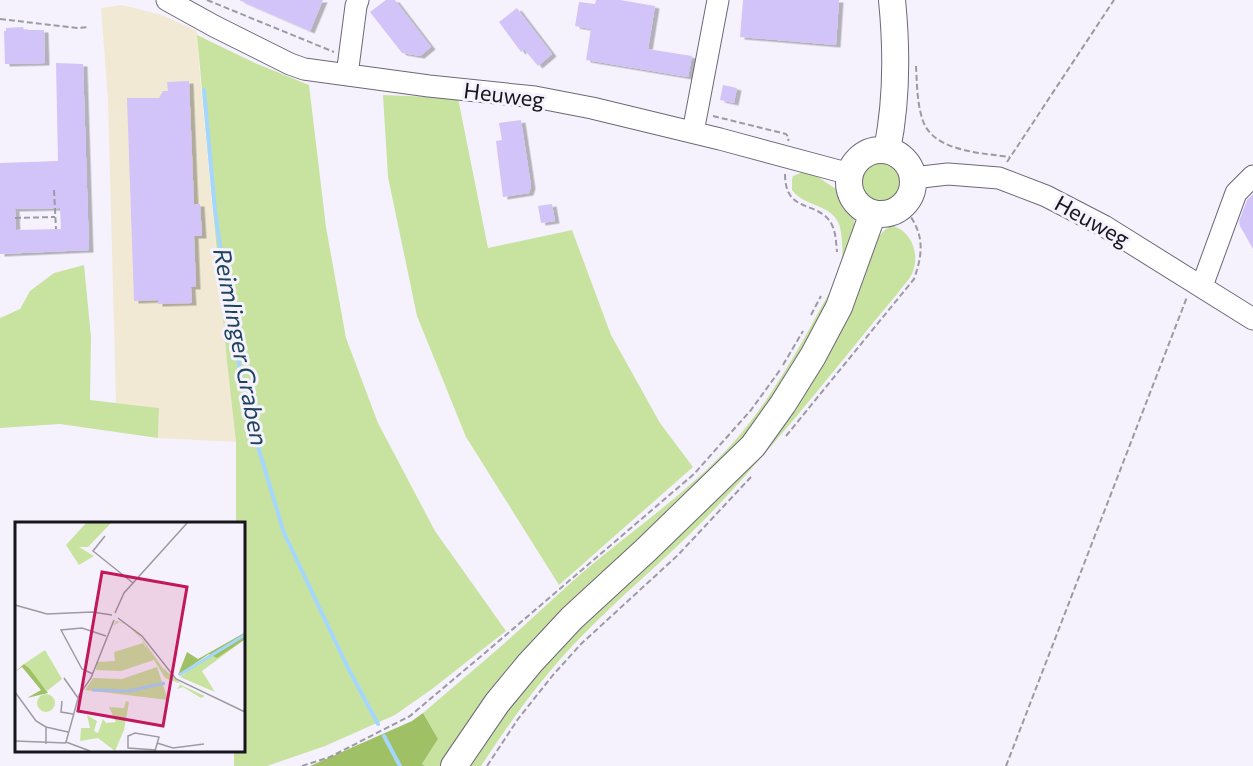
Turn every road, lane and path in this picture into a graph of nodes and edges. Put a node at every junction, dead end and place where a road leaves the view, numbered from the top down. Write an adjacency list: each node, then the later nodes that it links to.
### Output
1 (167, 0): 11 (street, Heuweg)
2 (207, 0): 9 (path)
3 (358, 0): 11 (street)
4 (718, 0): 13 (street)
5 (892, 0): 14 (main road)
6 (1114, 0): 16 (path)
7 (0, 20): 8 (path)
8 (88, 27)
9 (337, 53)
10 (916, 58): 16 (path)
11 (347, 75): 13 (street, Heuweg)
12 (707, 114): 15 (path)
13 (693, 132): 15 (street, Heuweg)
14 (887, 150): 17 (main road); 19 (main road)
15 (786, 156): 17 (street, Heuweg); 26 (path)
16 (1010, 157): 20 (path)
17 (850, 174): 22 (main road)
18 (1253, 176): 27 (street)
19 (913, 178): 20 (street, Heuweg); 22 (main road)
20 (999, 178): 27 (street, Heuweg)
21 (54, 190): 23 (path)
22 (873, 213): 33 (main road)
23 (55, 217): 24 (path); 25 (path)
24 (15, 219)
25 (56, 229)
26 (837, 255)
27 (1198, 284): 30 (street, Heuweg); 34 (path)
28 (824, 290): 29 (path)
29 (810, 318)
30 (1253, 319)
31 (805, 327): 32 (path)
32 (303, 766)
33 (454, 766)
34 (1006, 766)

